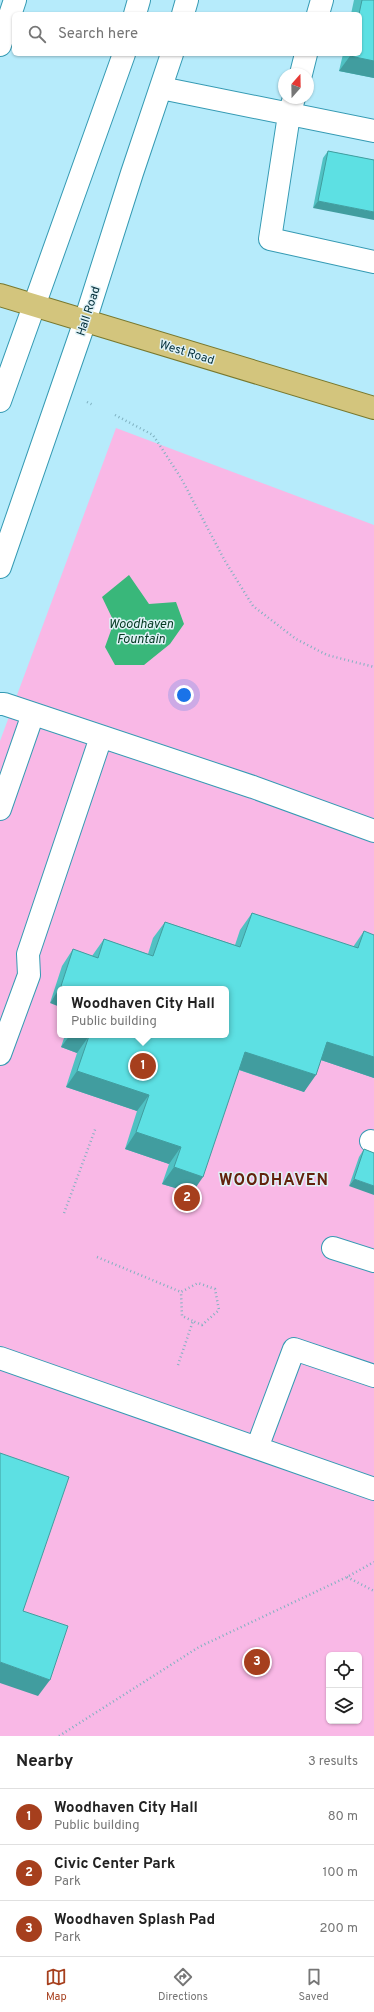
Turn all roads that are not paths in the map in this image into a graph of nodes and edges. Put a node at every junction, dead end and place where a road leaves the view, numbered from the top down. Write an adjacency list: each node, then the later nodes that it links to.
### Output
1 (15, 0): 8 (street)
2 (138, 0): 5 (street)
3 (187, 0): 6 (street)
4 (322, 0): 7 (street)
5 (135, 12)
6 (184, 12)
7 (319, 12)
8 (0, 45)
9 (123, 56): 18 (street)
10 (171, 56): 13 (street, Hall Road)
11 (306, 56): 12 (street)
12 (302, 68)
13 (161, 88): 14 (street); 19 (street, Hall Road)
14 (291, 106): 15 (street); 16 (street)
15 (374, 131)
16 (374, 262)
17 (0, 294): 18 (main road, West Road)
18 (34, 306): 19 (main road, West Road); 20 (street)
19 (86, 321): 21 (main road, West Road); 22 (street, Hall Road)
20 (0, 401)
21 (374, 408)
22 (4, 544): 23 (street, Hall Road)
23 (0, 567)
24 (0, 704): 25 (street)
25 (33, 714): 26 (street); 27 (street)
26 (101, 736): 28 (street); 29 (street)
27 (0, 809)
28 (374, 831)
29 (0, 1054)
30 (333, 1248): 31 (street)
31 (374, 1261)
32 (0, 1358): 34 (street)
33 (374, 1376): 34 (street)
34 (258, 1448): 35 (street)
35 (374, 1489)

